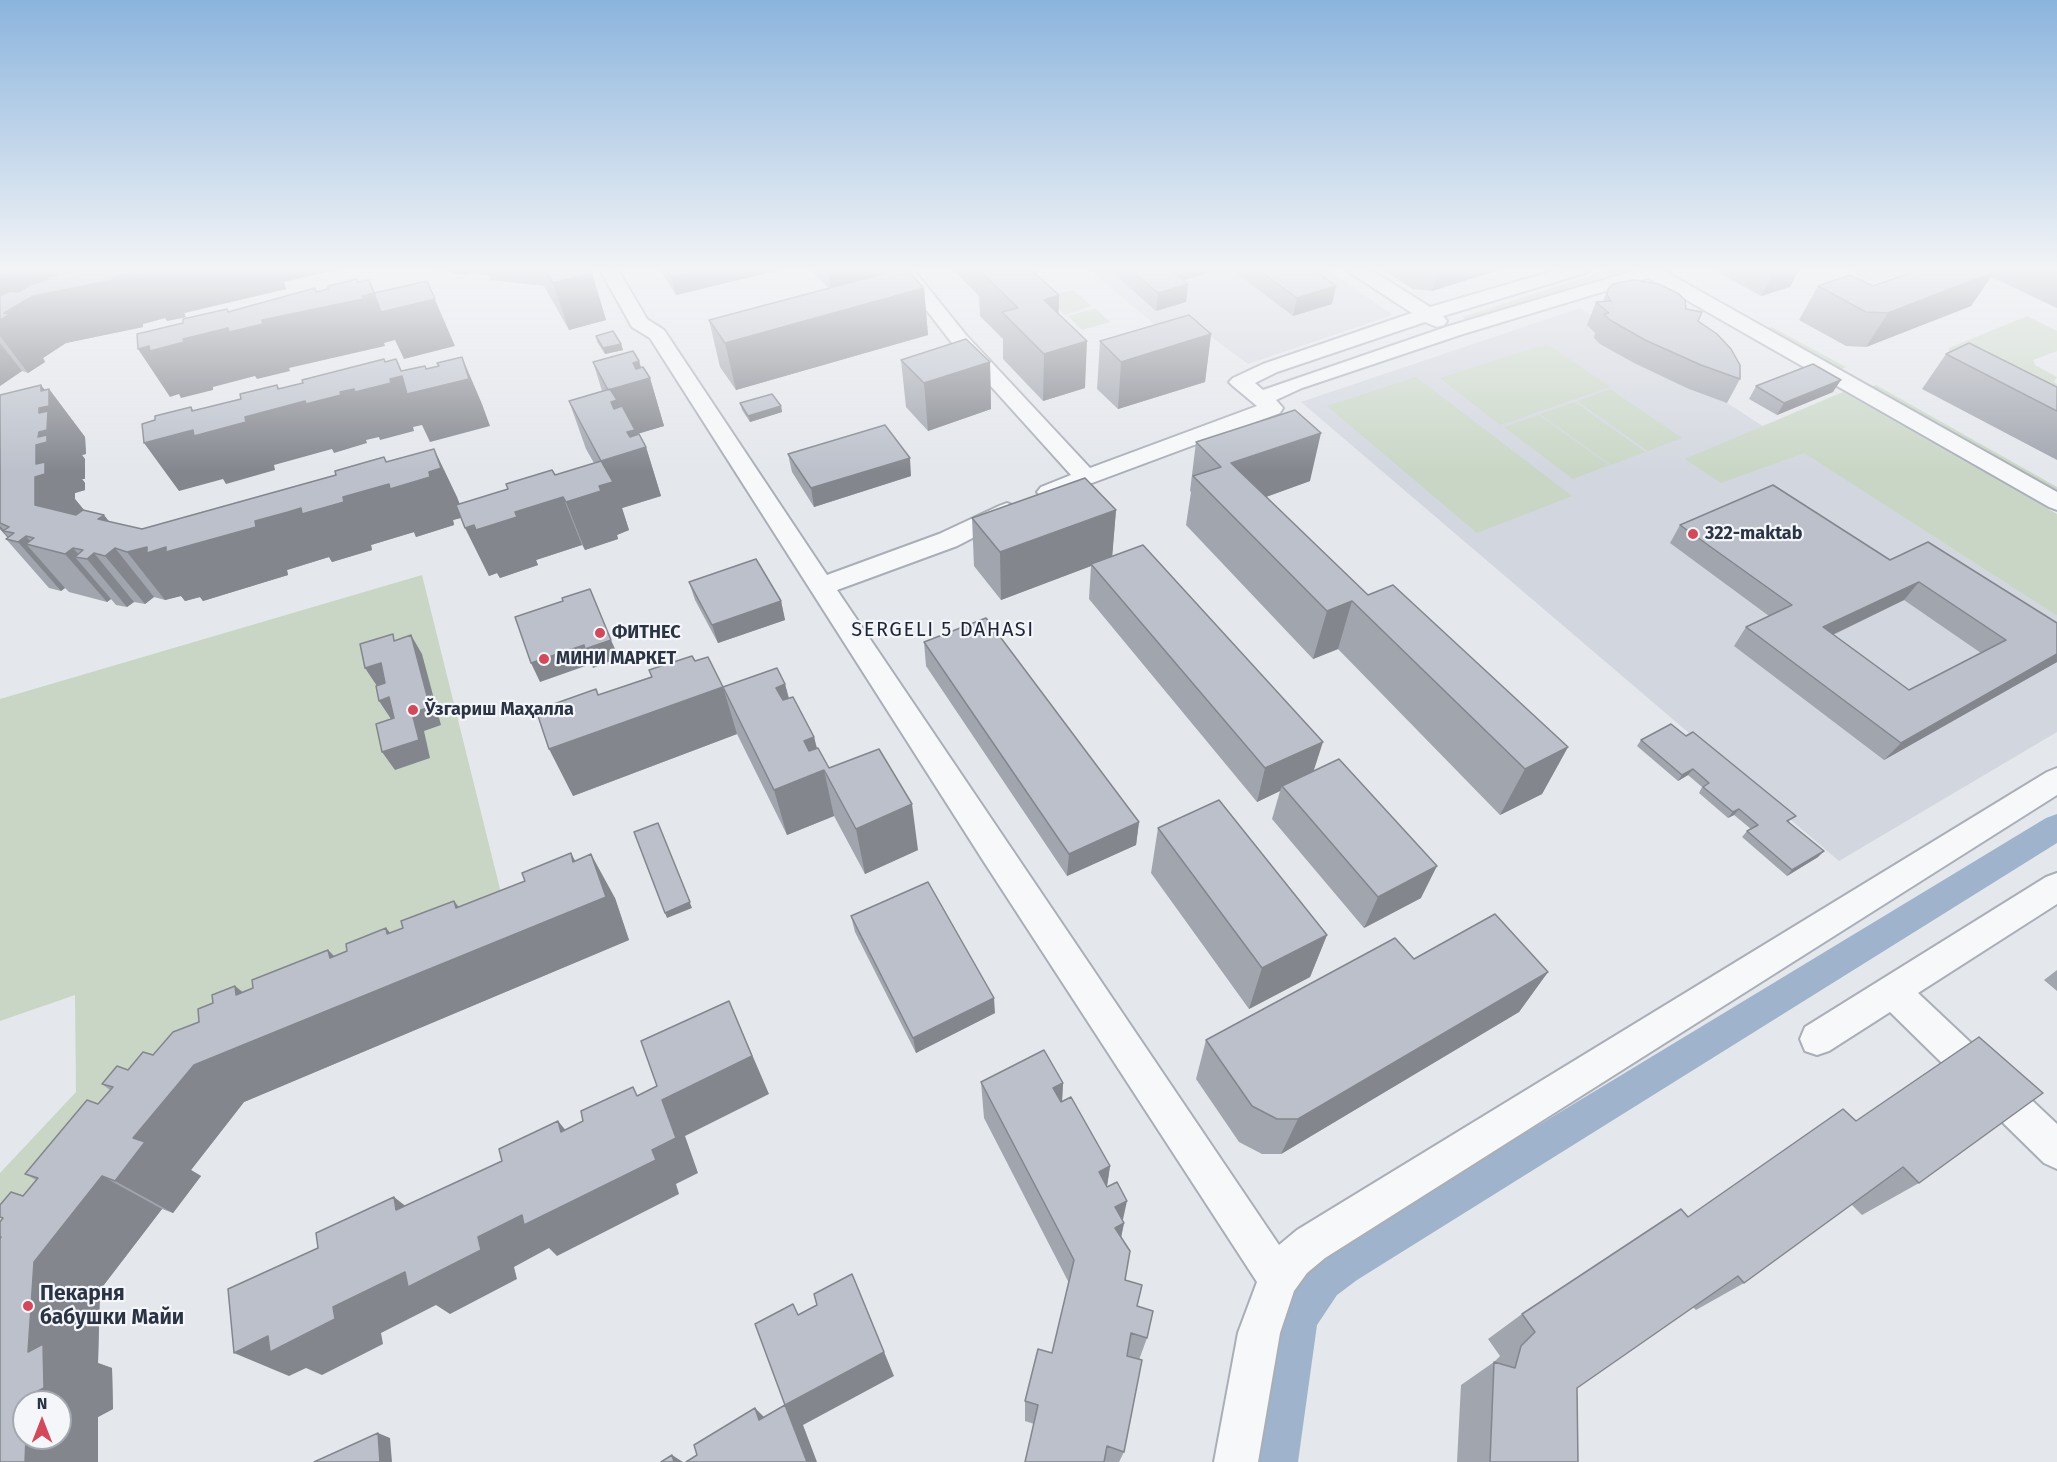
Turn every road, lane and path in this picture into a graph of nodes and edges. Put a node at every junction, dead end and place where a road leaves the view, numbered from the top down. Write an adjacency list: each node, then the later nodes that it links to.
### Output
1 (658, 336): 13 (street)
2 (957, 336): 10 (street)
3 (1363, 336): 9 (street)
4 (1437, 336): 9 (street)
5 (1762, 336): 8 (street)
6 (1799, 336): 7 (street)
7 (1873, 377): 8 (street); 11 (street)
8 (1851, 386): 12 (street)
9 (1261, 399): 10 (street)
10 (1087, 479): 13 (street)
11 (2057, 479)
12 (2057, 502)
13 (821, 587): 19 (street)
14 (2057, 780): 19 (street)
15 (2057, 887): 16 (street)
16 (1892, 991): 17 (street); 18 (street)
17 (1817, 1038)
18 (2057, 1150)
19 (1278, 1279): 20 (street)
20 (1236, 1462)

